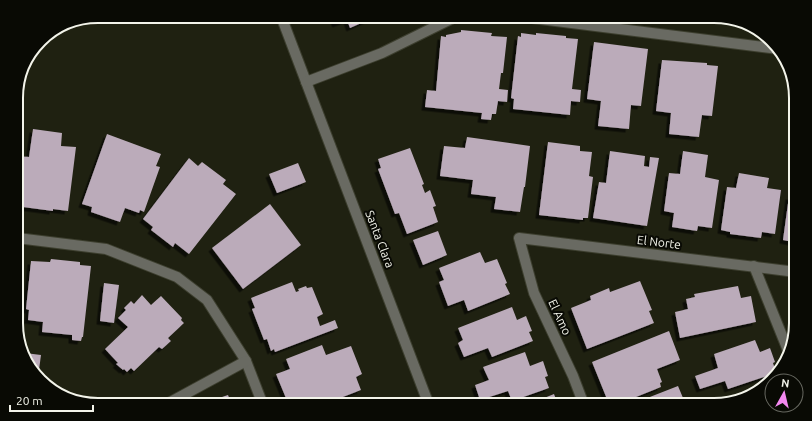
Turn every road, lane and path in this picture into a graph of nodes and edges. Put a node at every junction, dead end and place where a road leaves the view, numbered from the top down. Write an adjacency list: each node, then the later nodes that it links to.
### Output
1 (284, 23): 5 (lane, Santa Clara)
2 (443, 23): 5 (lane)
3 (572, 23): 4 (lane)
4 (769, 48)
5 (306, 82): 14 (lane, Santa Clara)
6 (519, 238): 8 (lane, El Norte); 15 (lane, El Amo)
7 (23, 239): 11 (lane)
8 (754, 266): 9 (lane, El Norte); 10 (lane)
9 (789, 271)
10 (785, 344)
11 (246, 361): 12 (lane); 13 (lane)
12 (178, 398)
13 (260, 398)
14 (426, 398)
15 (581, 398)

